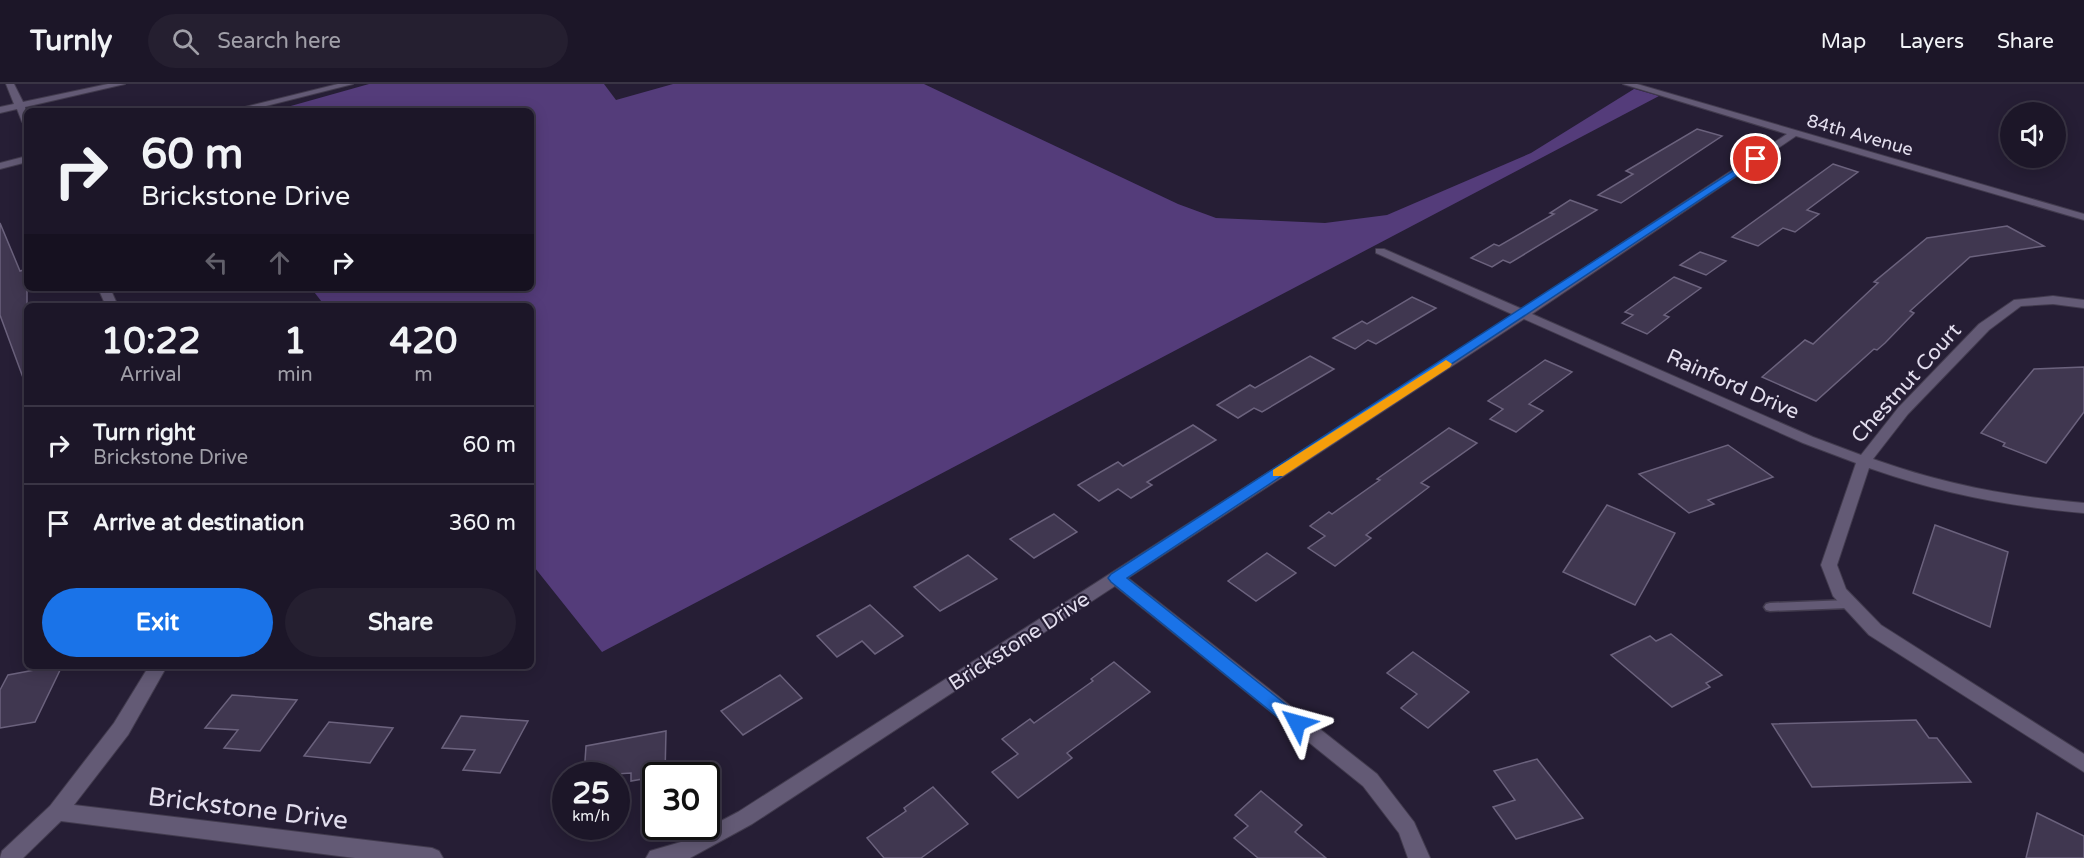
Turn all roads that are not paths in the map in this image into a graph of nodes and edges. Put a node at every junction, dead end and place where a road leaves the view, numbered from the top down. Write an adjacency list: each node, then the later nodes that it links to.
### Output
1 (10, 84): 5 (street)
2 (121, 84): 5 (street)
3 (349, 84): 6 (street)
4 (1627, 84): 9 (street, 84th Avenue)
5 (20, 106): 7 (street); 8 (street)
6 (247, 108)
7 (0, 110)
8 (24, 115)
9 (1795, 133): 12 (street, 84th Avenue); 15 (street, Brickstone Drive)
10 (24, 160): 11 (street)
11 (0, 166)
12 (2084, 217)
13 (1380, 251): 15 (street, Rainford Drive)
14 (2084, 304): 16 (street, Chestnut Court)
15 (1523, 314): 16 (street, Rainford Drive); 18 (street, Brickstone Drive)
16 (1864, 461): 17 (street, Rainford Drive); 19 (street, Chestnut Court)
17 (2084, 508)
18 (1116, 578): 26 (street, Brickstone Drive); 27 (street)
19 (1848, 604): 20 (lane); 22 (street, Chestnut Court)
20 (1770, 607)
21 (156, 669): 23 (street)
22 (2084, 764)
23 (57, 812): 24 (street); 25 (street, Brickstone Drive)
24 (9, 858)
25 (432, 858)
26 (657, 858)
27 (1419, 858)

